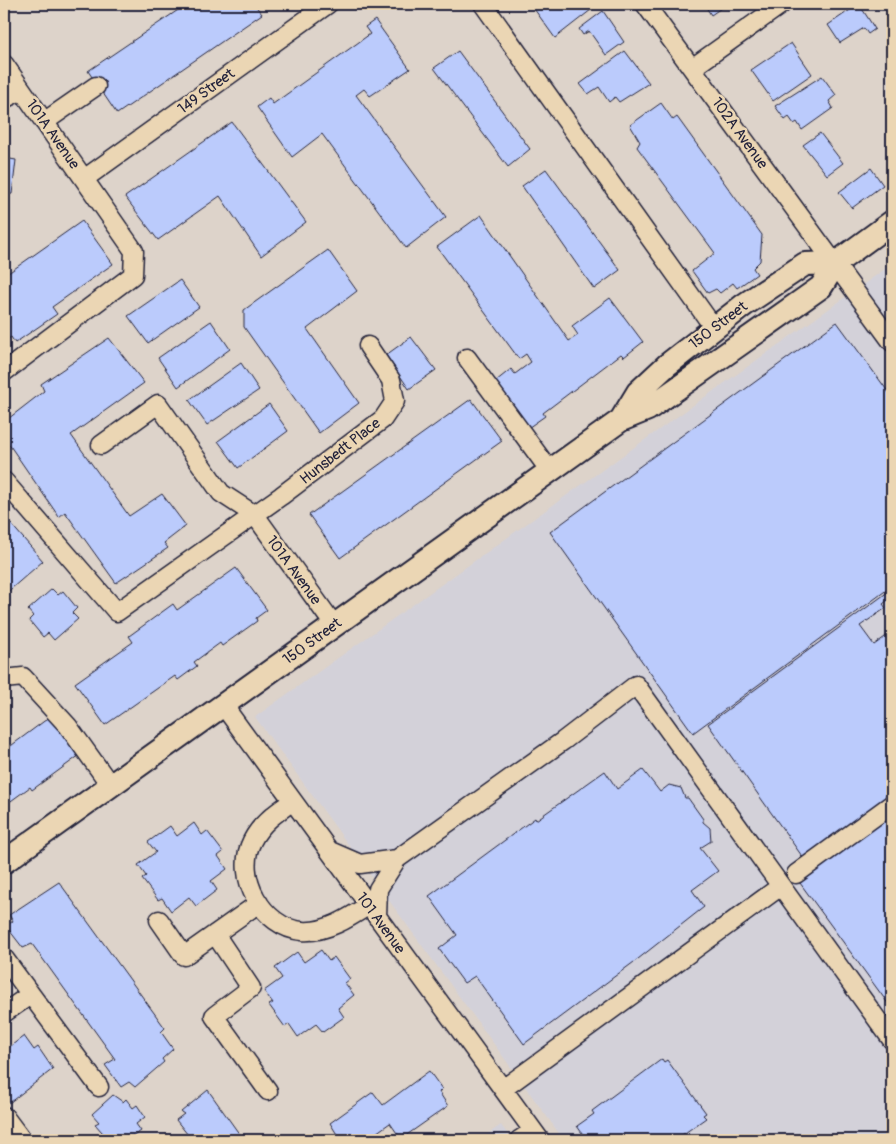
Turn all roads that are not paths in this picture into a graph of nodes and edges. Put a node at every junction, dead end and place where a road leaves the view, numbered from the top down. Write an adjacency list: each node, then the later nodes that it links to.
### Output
1 (328, 4): 11 (street, 149 Street)
2 (483, 4): 14 (street)
3 (645, 4): 6 (street, 102A Avenue)
4 (782, 4): 6 (street)
5 (4, 64): 8 (street, 101A Avenue)
6 (692, 68): 13 (street, 102A Avenue)
7 (96, 86): 10 (street)
8 (22, 90): 9 (street); 10 (street, 101A Avenue)
9 (4, 99)
10 (44, 122): 11 (street, 101A Avenue)
11 (84, 179): 18 (street, 101A Avenue)
12 (892, 222): 13 (main road, 150 Street)
13 (836, 263): 14 (main road, 150 Street); 15 (street, 102A Avenue); 19 (main road, 150 Street)
14 (714, 328): 19 (main road, 150 Street)
15 (892, 342)
16 (368, 346): 23 (street, Hunsbedt Place)
17 (467, 358): 21 (street)
18 (4, 372)
19 (621, 420): 21 (main road, 150 Street)
20 (101, 445): 23 (street)
21 (550, 471): 24 (main road, 150 Street)
22 (4, 481): 23 (street, Hunsbedt Place)
23 (255, 515): 24 (street, 101A Avenue)
24 (334, 625): 26 (main road, 150 Street)
25 (4, 679): 27 (street)
26 (223, 706): 27 (main road, 150 Street); 28 (street, 101 Avenue)
27 (111, 786): 32 (main road, 150 Street)
28 (293, 801): 30 (street, 101 Avenue); 35 (street)
29 (892, 804): 33 (street)
30 (329, 851): 31 (street); 36 (street, 101 Avenue)
31 (397, 859): 34 (street); 36 (street)
32 (4, 862)
33 (796, 874)
34 (781, 886): 42 (street); 44 (street)
35 (259, 903): 36 (street); 38 (street)
36 (373, 911): 44 (street, 101 Avenue)
37 (159, 920): 38 (street)
38 (215, 934): 45 (street)
39 (4, 958): 40 (street)
40 (30, 995): 41 (street); 43 (street)
41 (4, 1013)
42 (892, 1040)
43 (99, 1087)
44 (503, 1089): 47 (street, 101 Avenue)
45 (268, 1091)
46 (4, 1116): 48 (street)
47 (531, 1137)
48 (22, 1140)

